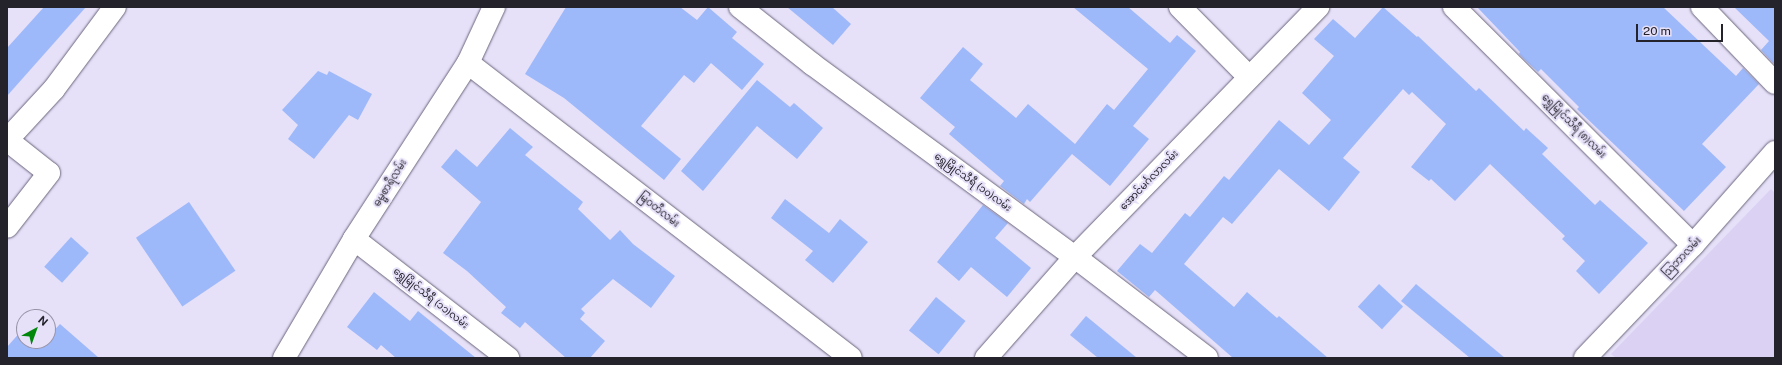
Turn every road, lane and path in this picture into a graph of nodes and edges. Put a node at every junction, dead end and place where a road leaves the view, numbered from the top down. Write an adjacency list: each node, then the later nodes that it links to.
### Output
1 (115, 7): 11 (street)
2 (494, 7): 8 (street, ဓမ္မစာရီလမ်း)
3 (740, 7): 16 (street, ရွှေမြိုင်သီရီ (၁၀)လမ်း)
4 (1180, 7): 9 (street)
5 (1318, 7): 9 (street, အောင်မင်္ဂလာလမ်း)
6 (1454, 7): 15 (street, ရွှေမြိုင်သီရီ (၈)လမ်း)
7 (1702, 7): 10 (street)
8 (468, 63): 14 (street, ဓမ္မစာရီလမ်း); 19 (street, မြဝတီလမ်း)
9 (1249, 77): 16 (street, အောင်မင်္ဂလာလမ်း)
10 (1775, 83)
11 (7, 140): 13 (street)
12 (1775, 152): 15 (street, သြဘာလမ်း)
13 (7, 227)
14 (354, 239): 17 (street, ဓမ္မစာရီလမ်း); 18 (street, ရွှေမြိုင်သီရီ (၁၁)လမ်း)
15 (1693, 245): 22 (street, သြဘာလမ်း)
16 (1075, 257): 20 (street, အောင်မင်္ဂလာလမ်း); 21 (street, ရွှေမြိုင်သီရီ (၁၀)လမ်း)
17 (284, 358)
18 (508, 358)
19 (851, 358)
20 (986, 358)
21 (1207, 358)
22 (1585, 358)

